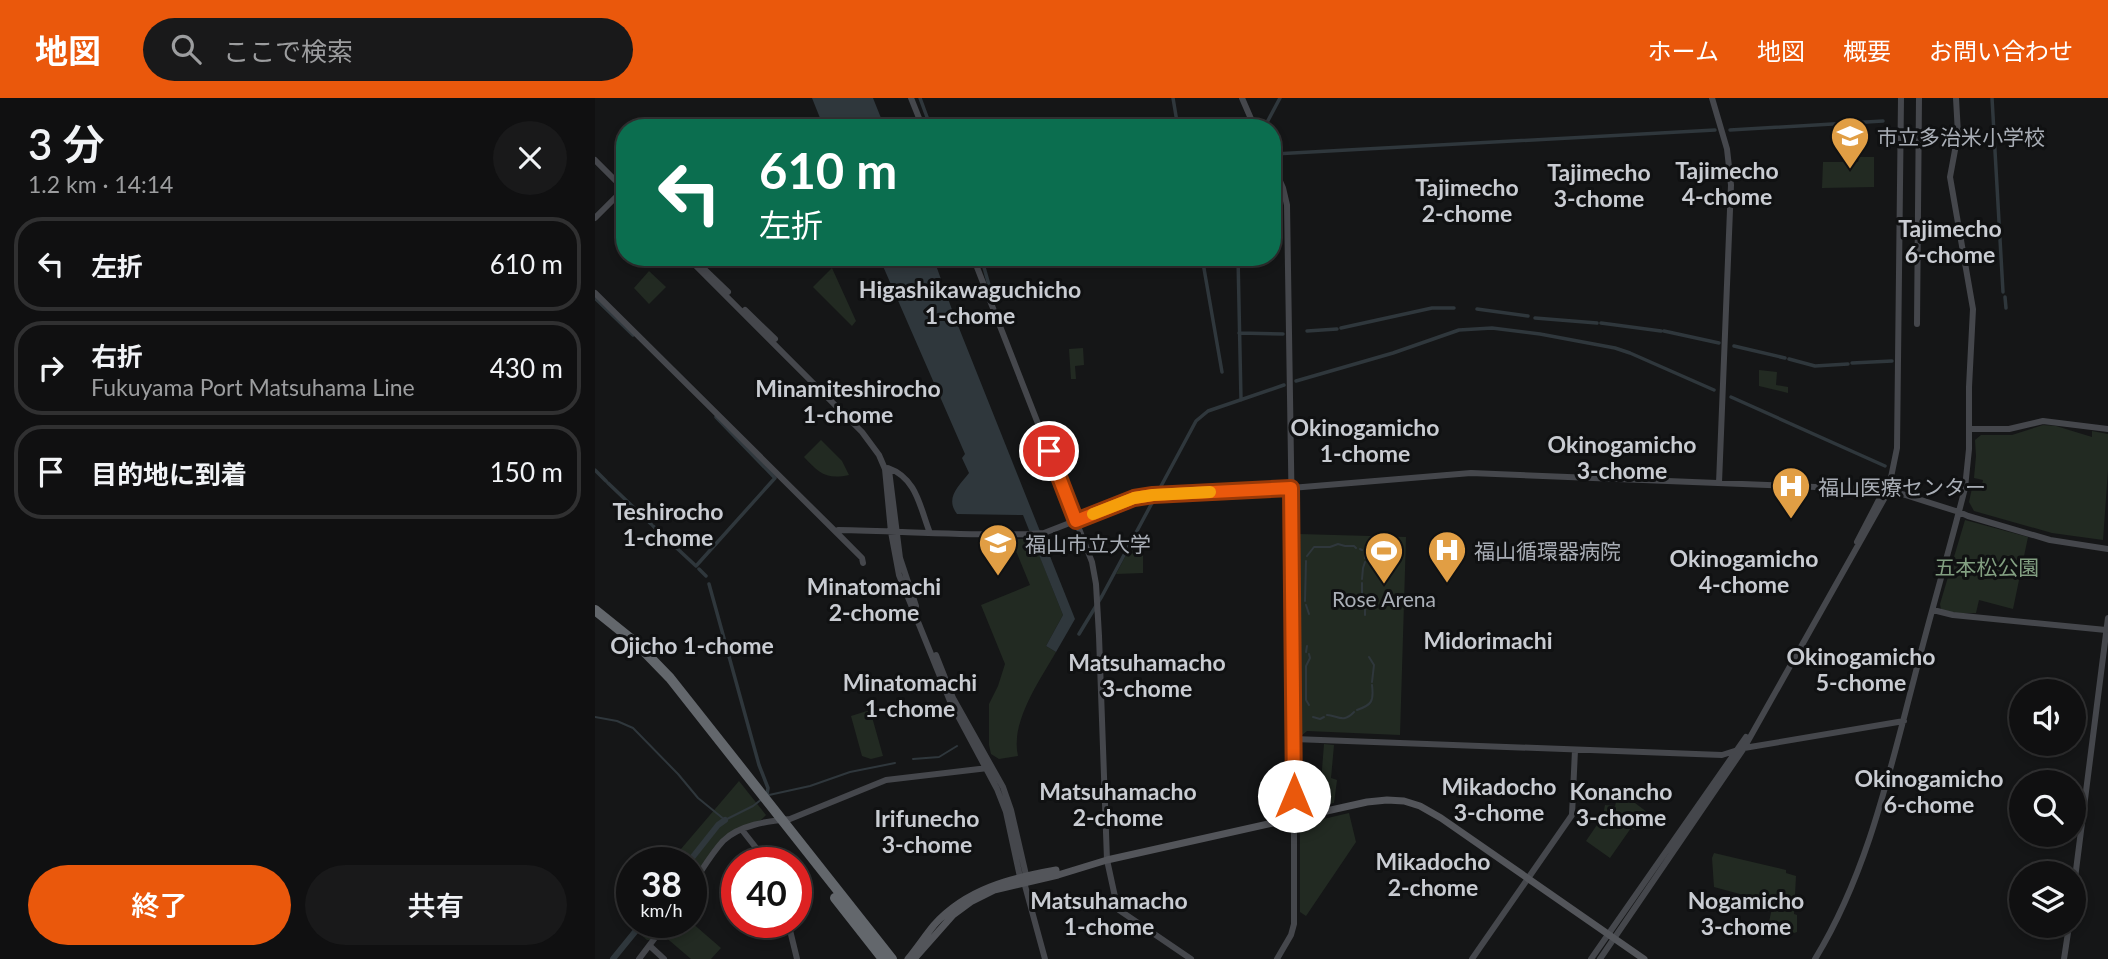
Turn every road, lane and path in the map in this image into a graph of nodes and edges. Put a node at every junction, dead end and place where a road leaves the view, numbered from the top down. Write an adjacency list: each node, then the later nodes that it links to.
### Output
1 (911, 98): 7 (street)
2 (1242, 98): 8 (street)
3 (1712, 98): 24 (street)
4 (1901, 98): 26 (street)
5 (1919, 98): 20 (street)
6 (1956, 98): 21 (street)
7 (919, 119)
8 (1251, 119)
9 (595, 160): 11 (street)
10 (595, 166): 13 (street)
11 (616, 183)
12 (1281, 183): 25 (street)
13 (616, 185)
14 (616, 198): 15 (street)
15 (595, 218)
16 (696, 266): 30 (street)
17 (702, 266): 23 (street)
18 (977, 266): 28 (street)
19 (595, 293): 29 (street)
20 (1917, 324)
21 (1969, 429): 22 (street); 27 (street)
22 (2108, 429)
23 (888, 468): 30 (street); 31 (street)
24 (1719, 482): 25 (street); 26 (street)
25 (1291, 488): 28 (street); 40 (street)
26 (1886, 492): 27 (street); 41 (street); 43 (street)
27 (1959, 512): 32 (street); 35 (street)
28 (1076, 521): 31 (street); 50 (street)
29 (836, 532): 30 (street); 33 (street)
30 (894, 533): 31 (street); 44 (street)
31 (930, 533)
32 (2104, 547)
33 (863, 563)
34 (595, 610): 45 (highway)
35 (1933, 610): 38 (street); 39 (street)
36 (595, 615): 45 (highway)
37 (2108, 618): 38 (street)
38 (2106, 630): 51 (street)
39 (1903, 721): 41 (street); 74 (street)
40 (1294, 739): 42 (street); 46 (street)
41 (1744, 748): 43 (street); 55 (street)
42 (1575, 750): 43 (street); 54 (street)
43 (1735, 752): 55 (street)
44 (990, 768): 47 (street); 53 (street)
45 (758, 795): 47 (highway)
46 (1293, 818): 50 (main road); 54 (main road); 69 (street)
47 (778, 820): 48 (street); 63 (highway); 64 (highway)
48 (742, 830): 49 (street); 52 (street)
49 (755, 847)
50 (1107, 860): 53 (main road); 68 (street)
51 (2077, 861)
52 (707, 863)
53 (1023, 878): 65 (main road); 66 (main road); 67 (street)
54 (1528, 878): 55 (main road); 70 (street)
55 (1611, 936): 71 (street); 72 (street); 73 (main road)
56 (656, 938): 59 (street)
57 (792, 938): 62 (street)
58 (2067, 938): 75 (street)
59 (650, 946): 60 (street); 61 (street)
60 (639, 959)
61 (664, 959)
62 (797, 959)
63 (883, 959)
64 (892, 959)
65 (908, 959)
66 (914, 959)
67 (1045, 959)
68 (1191, 959)
69 (1277, 959)
70 (1472, 959)
71 (1591, 959)
72 (1600, 959)
73 (1644, 959)
74 (1815, 959)
75 (2064, 959)

